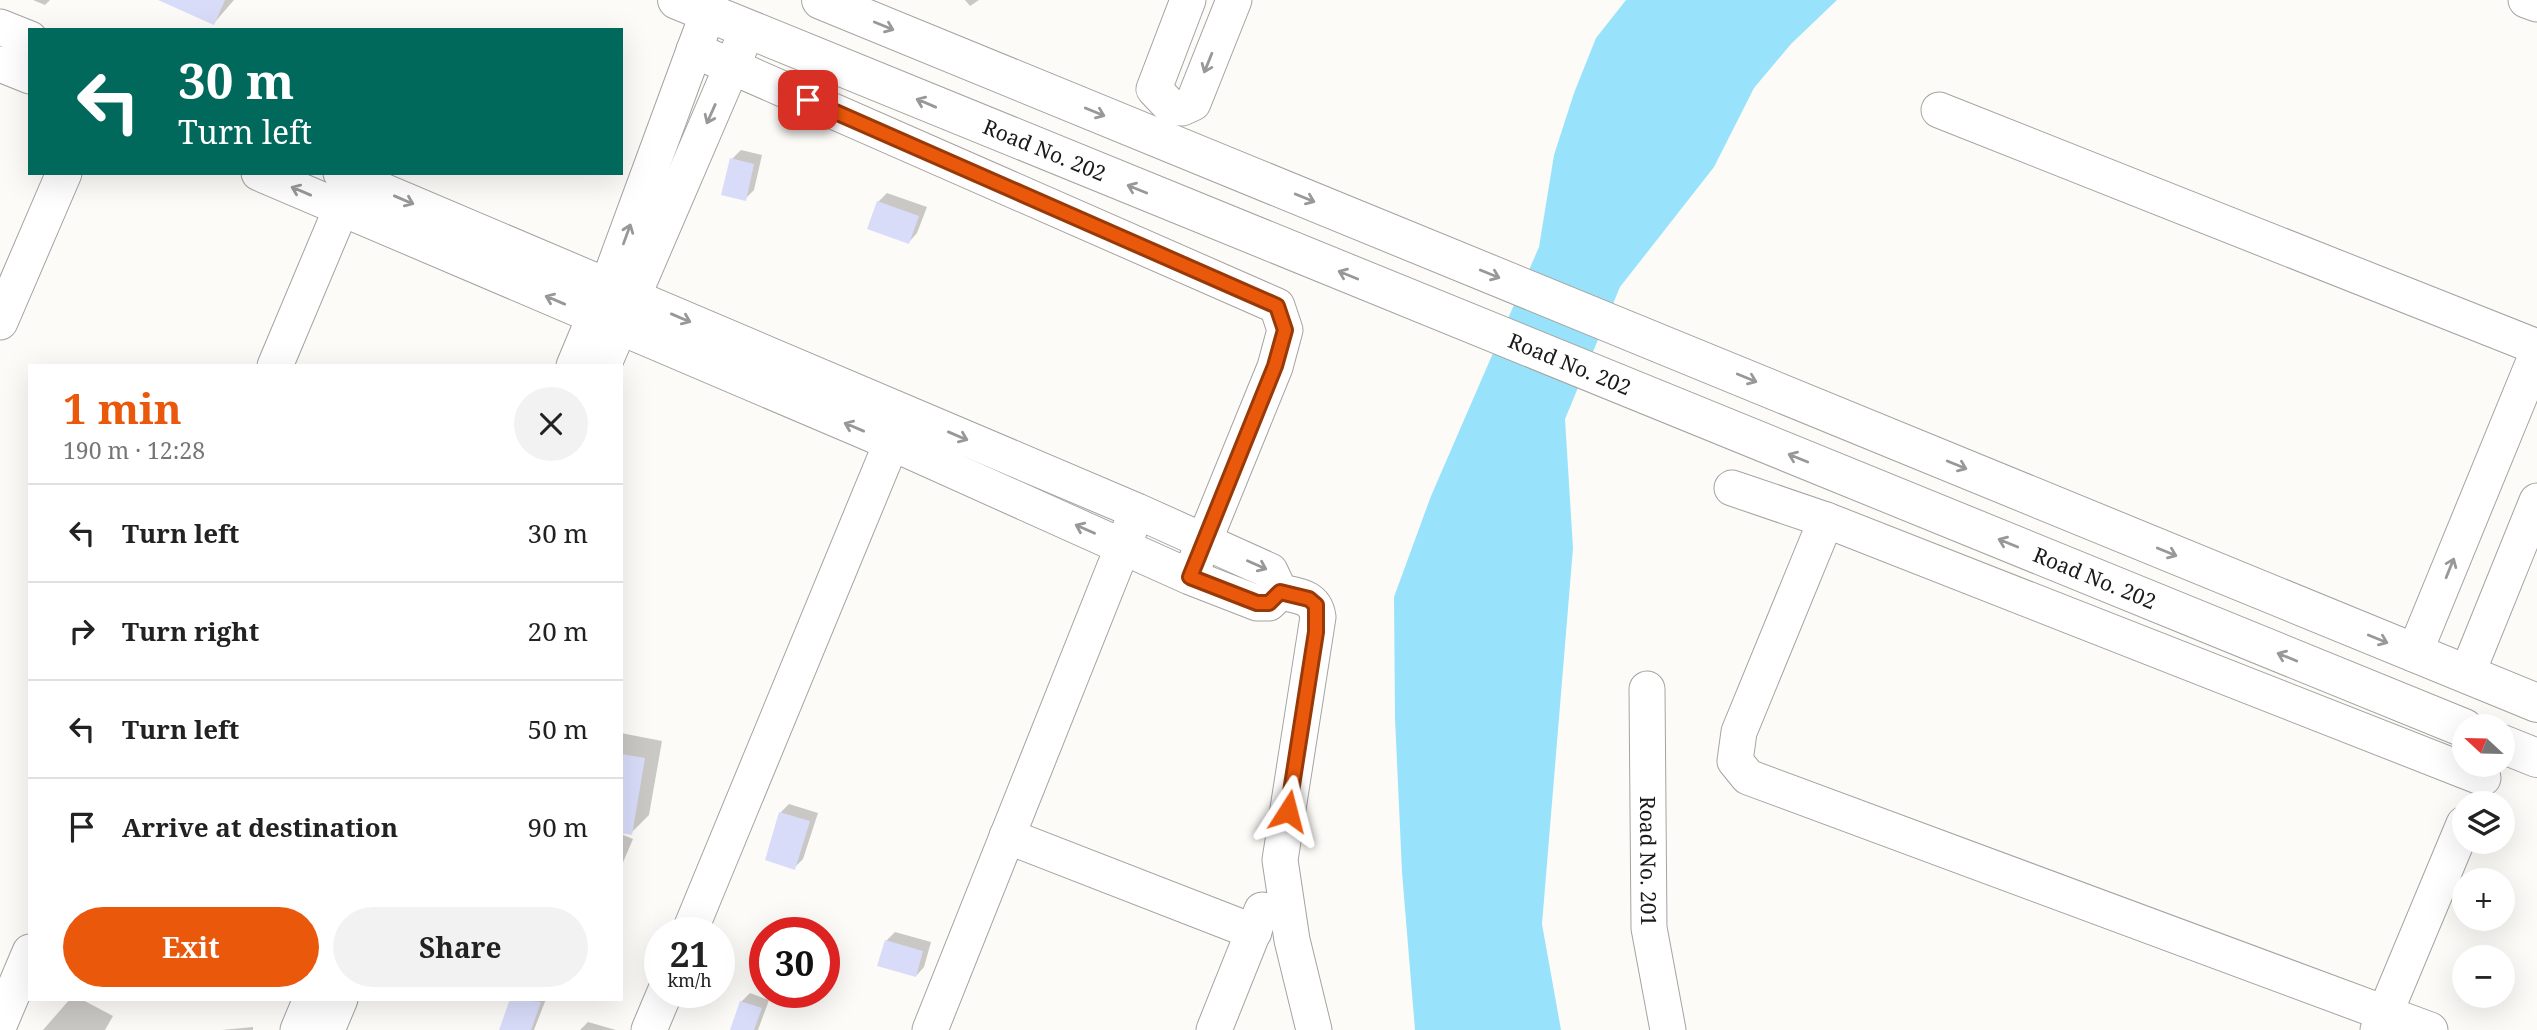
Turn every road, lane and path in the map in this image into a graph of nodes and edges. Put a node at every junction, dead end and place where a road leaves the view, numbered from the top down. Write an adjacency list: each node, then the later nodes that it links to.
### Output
1 (821, 0): 35 (street, one-way to 35)
2 (1188, 0): 3 (street, one-way to 2)
3 (1234, 0)
4 (2526, 0): 5 (street)
5 (2537, 5)
6 (693, 6): 8 (street, Road No. 202); 10 (street)
7 (0, 27): 9 (street)
8 (748, 29): 12 (street); 39 (street, Road No. 202, one-way to 8)
9 (28, 38)
10 (694, 50): 12 (street); 19 (street, one-way to 10)
11 (0, 64): 13 (street)
12 (732, 66): 19 (street, one-way to 19); 31 (street)
13 (28, 75)
14 (1939, 110): 21 (street)
15 (63, 175): 20 (street)
16 (264, 175): 18 (street, one-way to 16)
17 (345, 175): 19 (street, one-way to 19)
18 (341, 209): 19 (street, one-way to 18); 23 (street)
19 (613, 307): 24 (street); 25 (street); 26 (street)
20 (0, 322)
21 (2537, 347)
22 (2537, 354): 35 (street, one-way to 22)
23 (276, 364)
24 (575, 364)
25 (603, 364)
26 (898, 428): 29 (street, one-way to 29); 32 (street, one-way to 26); 46 (street)
27 (1732, 488): 30 (street)
28 (2537, 501): 36 (street)
29 (1137, 511): 31 (street); 32 (street)
30 (1826, 520): 42 (street); 52 (street)
31 (1203, 541): 33 (street); 34 (street, one-way to 34)
32 (1123, 545): 33 (street); 43 (street)
33 (1190, 577): 34 (street)
34 (1280, 592): 45 (street)
35 (2414, 654): 36 (street)
36 (2468, 674): 38 (street)
37 (1647, 689): 60 (street, Road No. 201)
38 (2537, 703)
39 (2452, 723)
40 (2515, 749): 41 (street)
41 (2537, 758)
42 (2481, 782)
43 (1007, 836): 47 (street); 57 (street)
44 (2452, 852): 52 (street)
45 (1280, 860): 47 (street); 59 (street)
46 (696, 917)
47 (1254, 932): 58 (street)
48 (28, 957): 53 (street)
49 (310, 1001): 54 (street)
50 (339, 1001): 55 (street)
51 (658, 1008): 56 (street)
52 (2381, 1021): 61 (street)
53 (0, 1023)
54 (298, 1030)
55 (327, 1030)
56 (649, 1030)
57 (930, 1030)
58 (1214, 1030)
59 (1314, 1030)
60 (1668, 1030)
61 (2430, 1030)

